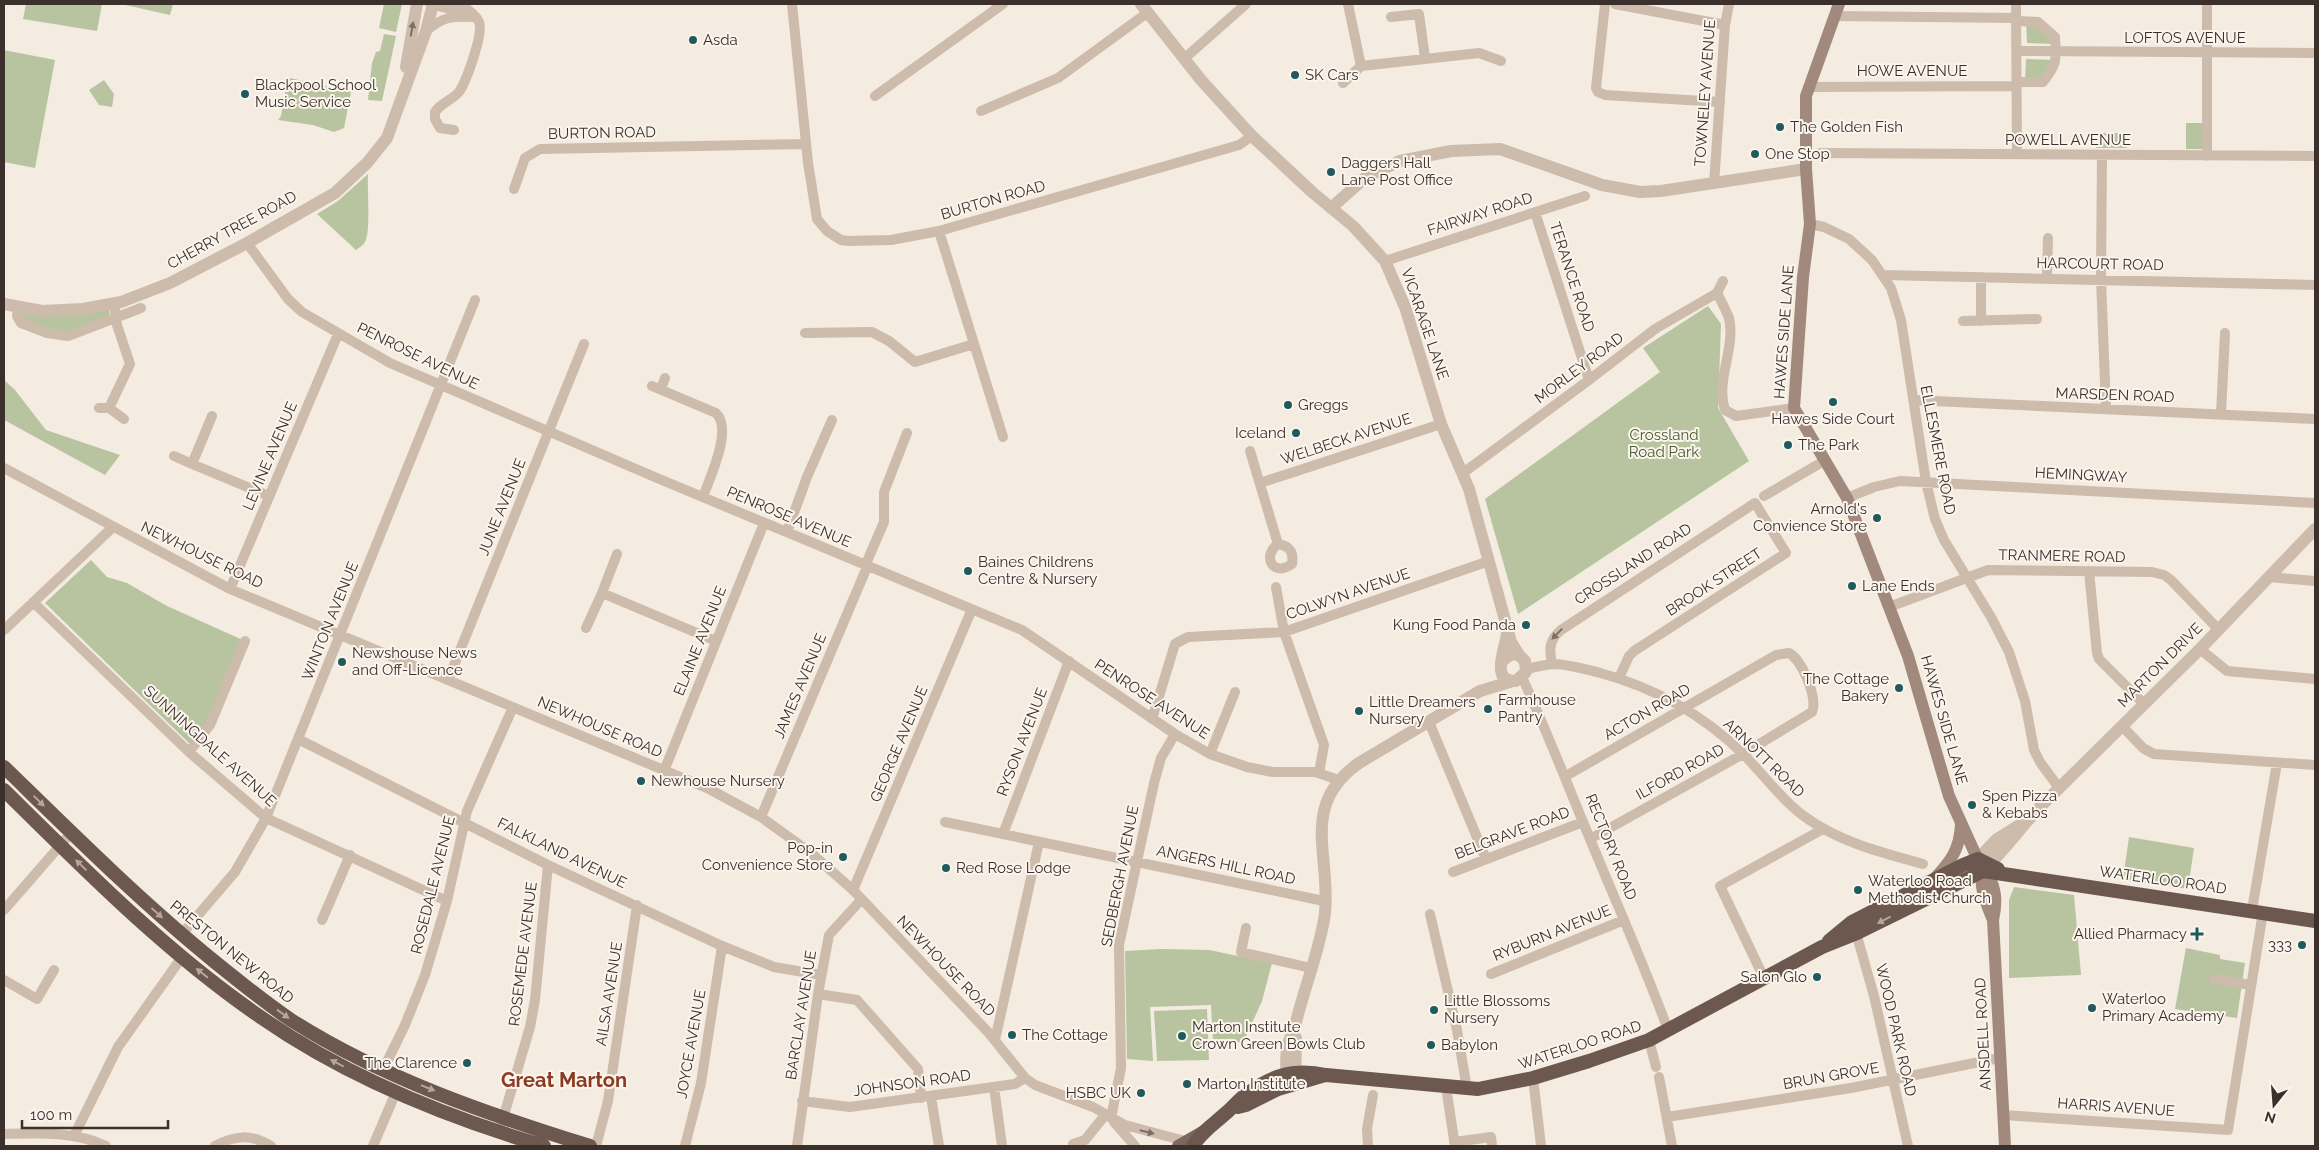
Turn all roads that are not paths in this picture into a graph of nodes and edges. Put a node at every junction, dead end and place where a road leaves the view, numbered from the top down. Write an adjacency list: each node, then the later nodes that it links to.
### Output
1 (417, 4): 33 (street, CHERRY TREE ROAD, one-way to 1)
2 (432, 4): 17 (street); 21 (street, CHERRY TREE ROAD)
3 (452, 4): 14 (street)
4 (792, 4): 39 (street, BURTON ROAD)
5 (1003, 4): 34 (street)
6 (1246, 4): 26 (street)
7 (1348, 4): 29 (street)
8 (1605, 4): 35 (street)
9 (1615, 4): 20 (street)
10 (1729, 4): 20 (street, TOWNELEY AVENUE)
11 (1839, 4): 16 (main road, HAWES SIDE LANE)
12 (2016, 4): 19 (street)
13 (2207, 4): 24 (street)
14 (462, 6): 17 (street)
15 (1144, 8): 26 (street, VICARAGE LANE); 36 (street)
16 (1835, 16): 19 (street); 32 (main road, HAWES SIDE LANE)
17 (475, 17): 21 (street); 37 (street)
18 (1391, 17): 27 (street)
19 (2017, 19): 22 (street); 23 (street)
20 (1725, 24): 35 (street, TOWNELEY AVENUE)
21 (426, 31): 33 (street, CHERRY TREE ROAD)
22 (2017, 51): 23 (street, LOFTOS AVENUE); 31 (street)
23 (2056, 52): 24 (street, LOFTOS AVENUE); 31 (street)
24 (2208, 53): 25 (street, LOFTOS AVENUE); 43 (street)
25 (2315, 53)
26 (1185, 58): 38 (street, VICARAGE LANE)
27 (1425, 58): 28 (street); 29 (street)
28 (1501, 61)
29 (1361, 66): 30 (street)
30 (1344, 83)
31 (2017, 84): 32 (street, HOWE AVENUE); 41 (street)
32 (1808, 87): 45 (main road, HAWES SIDE LANE)
33 (403, 89): 54 (street, CHERRY TREE ROAD)
34 (875, 96)
35 (1720, 102): 46 (street, TOWNELEY AVENUE)
36 (982, 111)
37 (454, 130)
38 (1252, 136): 49 (street, VICARAGE LANE); 52 (street, BURTON ROAD)
39 (806, 144): 47 (street, BURTON ROAD); 52 (street, BURTON ROAD)
40 (1820, 153): 41 (street, POWELL AVENUE)
41 (2017, 154): 42 (street, POWELL AVENUE)
42 (2102, 155): 43 (street, POWELL AVENUE); 59 (street)
43 (2207, 156): 44 (street, POWELL AVENUE)
44 (2315, 156)
45 (1806, 170): 46 (street); 51 (main road, HAWES SIDE LANE)
46 (1714, 184): 49 (street)
47 (514, 189)
48 (1586, 196): 50 (street, FAIRWAY ROAD)
49 (1332, 208): 55 (street, VICARAGE LANE)
50 (1535, 212): 55 (street, FAIRWAY ROAD); 78 (street, TERANCE ROAD)
51 (1810, 224): 56 (street, ELLESMERE ROAD); 81 (main road, HAWES SIDE LANE)
52 (939, 231): 76 (street)
53 (2048, 238): 58 (street)
54 (247, 243): 65 (street, CHERRY TREE ROAD); 74 (street, PENROSE AVENUE)
55 (1385, 261): 88 (street, VICARAGE LANE)
56 (1883, 274): 57 (street, HARCOURT ROAD); 80 (street, ELLESMERE ROAD)
57 (1981, 277): 58 (street, HARCOURT ROAD); 71 (street)
58 (2046, 278): 59 (street, HARCOURT ROAD)
59 (2101, 279): 61 (street, HARCOURT ROAD); 82 (street)
60 (1723, 281): 62 (street)
61 (2315, 285)
62 (1717, 294): 78 (street, MORLEY ROAD); 81 (street)
63 (475, 300): 79 (street, WINTON AVENUE)
64 (4, 304): 66 (street, CHERRY TREE ROAD)
65 (114, 304): 66 (street, CHERRY TREE ROAD); 68 (street)
66 (18, 308): 68 (street)
67 (141, 308): 68 (street)
68 (116, 318): 85 (street)
69 (2037, 320): 71 (street)
70 (1963, 321): 71 (street)
71 (1981, 321)
72 (805, 333): 76 (street)
73 (2225, 333): 83 (street)
74 (338, 334): 79 (street, PENROSE AVENUE); 100 (street, LEVINE AVENUE)
75 (584, 344): 89 (street, JUNE AVENUE)
76 (974, 344): 91 (street)
77 (665, 378): 101 (street)
78 (1590, 380): 97 (street, MORLEY ROAD)
79 (441, 387): 89 (street, PENROSE AVENUE); 128 (street, WINTON AVENUE)
80 (1912, 400): 82 (street, MARSDEN ROAD); 99 (street, ELLESMERE ROAD)
81 (1794, 408): 94 (main road, HAWES SIDE LANE)
82 (2106, 410): 83 (street, MARSDEN ROAD)
83 (2222, 414): 86 (street, MARSDEN ROAD)
84 (212, 416): 95 (street)
85 (124, 419)
86 (2315, 419)
87 (832, 420): 108 (street)
88 (1442, 424): 97 (street, VICARAGE LANE); 98 (street, WELBECK AVENUE)
89 (549, 432): 101 (street, PENROSE AVENUE); 138 (street, JUNE AVENUE)
90 (907, 433): 112 (street, JAMES AVENUE)
91 (1003, 437)
92 (1250, 451): 98 (street)
93 (174, 456): 95 (street)
94 (1824, 460): 102 (main road, HAWES SIDE LANE); 103 (street, CROSSLAND ROAD)
95 (192, 464): 100 (street)
96 (4, 468): 106 (street, NEWHOUSE ROAD)
97 (1463, 473): 111 (street, VICARAGE LANE)
98 (1260, 482): 109 (street)
99 (1926, 482): 102 (street, HEMINGWAY); 104 (street, HEMINGWAY); 115 (street, ELLESMERE ROAD)
100 (269, 496): 118 (street, LEVINE AVENUE)
101 (703, 497): 105 (street, PENROSE AVENUE)
102 (1847, 498): 121 (main road, HAWES SIDE LANE)
103 (1759, 500): 135 (street, CROSSLAND ROAD, one-way to 135); 137 (street, BROOK STREET)
104 (2315, 503)
105 (764, 523): 108 (street, PENROSE AVENUE); 129 (street, ELAINE AVENUE)
106 (113, 527): 118 (street, NEWHOUSE ROAD); 120 (street)
107 (2315, 529): 114 (street, MARTON DRIVE)
108 (787, 532): 112 (street, PENROSE AVENUE)
109 (1278, 544)
110 (617, 554): 119 (street)
111 (1489, 561): 123 (street, VICARAGE LANE); 127 (street, COLWYN AVENUE)
112 (866, 567): 122 (street, PENROSE AVENUE); 163 (street, JAMES AVENUE)
113 (2089, 571): 115 (street, TRANMERE ROAD); 126 (street, TRANMERE ROAD); 142 (street)
114 (2269, 577): 116 (street); 126 (street, MARTON DRIVE)
115 (1968, 578): 121 (street, TRANMERE ROAD); 161 (street, ELLESMERE ROAD)
116 (2315, 581)
117 (1276, 587): 127 (street)
118 (230, 589): 128 (street, NEWHOUSE ROAD)
119 (602, 593): 124 (street); 129 (street)
120 (33, 602): 125 (street); 151 (street, SUNNINGDALE AVENUE)
121 (1889, 607): 168 (main road, HAWES SIDE LANE)
122 (972, 609): 133 (street, PENROSE AVENUE); 183 (street, GEORGE AVENUE)
123 (1507, 623): 132 (street, VICARAGE LANE); 134 (street, VICARAGE LANE)
124 (586, 628)
125 (4, 630)
126 (2218, 630): 131 (street, MARTON DRIVE)
127 (1284, 632): 145 (street, COLWYN AVENUE); 158 (street)
128 (341, 635): 138 (street, NEWHOUSE ROAD); 150 (street, WINTON AVENUE)
129 (716, 641): 157 (street, ELAINE AVENUE)
130 (245, 642): 151 (street)
131 (2200, 649): 139 (street); 142 (street, MARTON DRIVE)
132 (1519, 655): 134 (street); 136 (street, VICARAGE LANE)
133 (1069, 662): 145 (street, PENROSE AVENUE); 171 (street, RYSON AVENUE)
134 (1500, 664): 136 (street); 140 (street, VICARAGE LANE)
135 (1552, 664): 136 (street, ARNOTT ROAD); 137 (street, ARNOTT ROAD)
136 (1521, 676): 140 (street, VICARAGE LANE); 159 (street, RECTORY ROAD)
137 (1619, 678): 144 (street, ARNOTT ROAD)
138 (448, 680): 143 (street, NEWHOUSE ROAD)
139 (2315, 680)
140 (1480, 691): 146 (street, VICARAGE LANE)
141 (1235, 692): 152 (street)
142 (2144, 704): 147 (street, MARTON DRIVE)
143 (512, 707): 157 (street, NEWHOUSE ROAD); 165 (street, ROSEDALE AVENUE)
144 (1683, 707): 148 (street, ACTON ROAD); 153 (street, ARNOTT ROAD); 159 (street, ACTON ROAD)
145 (1152, 719): 149 (street, PENROSE AVENUE)
146 (1429, 722): 160 (street, VICARAGE LANE); 176 (street)
147 (2122, 726): 154 (street); 161 (street, MARTON DRIVE)
148 (1783, 730): 153 (street, ILFORD ROAD)
149 (1175, 734): 152 (street, PENROSE AVENUE); 177 (street, SEDBERGH AVENUE)
150 (298, 739): 164 (street, WINTON AVENUE); 165 (street, FALKLAND AVENUE)
151 (189, 752): 164 (street, SUNNINGDALE AVENUE)
152 (1210, 754): 158 (street, PENROSE AVENUE)
153 (1743, 754): 169 (street, ARNOTT ROAD); 172 (street, ILFORD ROAD)
154 (2277, 763): 155 (street); 189 (street)
155 (2315, 765)
156 (4, 767): 170 (highway, PRESTON NEW ROAD, one-way to 170)
157 (664, 771): 163 (street, NEWHOUSE ROAD)
158 (1318, 773): 160 (street, PENROSE AVENUE)
159 (1566, 776): 167 (street, RECTORY ROAD)
160 (1339, 780): 186 (street, VICARAGE LANE)
161 (2059, 788): 180 (street, MARTON DRIVE)
162 (4, 790): 174 (highway, PRESTON NEW ROAD)
163 (761, 817): 183 (street, NEWHOUSE ROAD)
164 (266, 818): 175 (street, SUNNINGDALE AVENUE); 196 (street, WINTON AVENUE)
165 (465, 822): 179 (street, FALKLAND AVENUE); 185 (street, ROSEDALE AVENUE)
166 (945, 822): 171 (street, ANGERS HILL ROAD)
167 (1583, 822): 172 (street, RECTORY ROAD); 176 (street, BELGRAVE ROAD)
168 (1961, 823): 180 (main road, HAWES SIDE LANE); 182 (main road)
169 (1823, 829): 178 (street, ARNOTT ROAD); 203 (street)
170 (71, 833): 174 (street); 196 (highway, PRESTON NEW ROAD, one-way to 196)
171 (1003, 834): 173 (street, ANGERS HILL ROAD)
172 (1590, 839): 192 (street, RECTORY ROAD)
173 (1039, 842): 177 (street, ANGERS HILL ROAD); 209 (street)
174 (60, 845): 188 (street); 198 (highway, PRESTON NEW ROAD, one-way to 174)
175 (350, 855): 185 (street, SUNNINGDALE AVENUE); 191 (street)
176 (1486, 859): 181 (street, BELGRAVE ROAD)
177 (1138, 862): 186 (street, ANGERS HILL ROAD); 225 (street, SEDBERGH AVENUE)
178 (1923, 864)
179 (548, 865): 187 (street, FALKLAND AVENUE); 227 (street, ROSEMEDE AVENUE)
180 (1983, 865): 182 (highway, WATERLOO ROAD); 189 (highway, WATERLOO ROAD); 195 (highway, WATERLOO ROAD, one-way to 195); 211 (main road, ANSDELL ROAD)
181 (1453, 872)
182 (1933, 880): 195 (highway, WATERLOO ROAD)
183 (853, 890): 184 (street, NEWHOUSE ROAD)
184 (861, 900): 202 (street, BARCLAY AVENUE); 209 (street, NEWHOUSE ROAD)
185 (447, 901): 212 (street, ROSEDALE AVENUE)
186 (1324, 901): 199 (street, VICARAGE LANE)
187 (637, 906): 197 (street, FALKLAND AVENUE); 240 (street, AILSA AVENUE)
188 (4, 910)
189 (2257, 911): 193 (highway, WATERLOO ROAD); 206 (street)
190 (1430, 914): 219 (street)
191 (322, 920)
192 (1624, 920): 201 (street, RYBURN AVENUE); 208 (street, RECTORY ROAD)
193 (2315, 921)
194 (1246, 928): 199 (street)
195 (1854, 928): 203 (highway, WATERLOO ROAD); 216 (street, WOOD PARK ROAD)
196 (181, 935): 212 (highway, PRESTON NEW ROAD, one-way to 212)
197 (722, 946): 202 (street, FALKLAND AVENUE); 241 (street, JOYCE AVENUE)
198 (182, 957): 220 (highway, PRESTON NEW ROAD, one-way to 198); 230 (street)
199 (1310, 968): 215 (street, VICARAGE LANE)
200 (54, 970): 205 (street)
201 (1491, 974)
202 (820, 975): 207 (street, BARCLAY AVENUE)
203 (1764, 978): 208 (highway, WATERLOO ROAD)
204 (2214, 979): 206 (street)
205 (4, 980)
206 (2250, 985): 224 (street, HARRIS AVENUE)
207 (818, 994): 222 (street); 223 (street, BARCLAY AVENUE)
208 (1668, 1030): 210 (highway, WATERLOO ROAD)
209 (995, 1040): 213 (street, NEWHOUSE ROAD)
210 (1649, 1040): 214 (highway, WATERLOO ROAD); 226 (street)
211 (1999, 1058): 216 (street, BRUN GROVE); 224 (main road, ANSDELL ROAD)
212 (383, 1070): 227 (highway, PRESTON NEW ROAD, one-way to 227)
213 (1025, 1078): 217 (street, JOHNSON ROAD); 225 (street, NEWHOUSE ROAD)
214 (1533, 1078): 219 (highway, WATERLOO ROAD); 248 (street)
215 (1291, 1079): 218 (highway, WATERLOO ROAD); 232 (highway)
216 (1892, 1080): 226 (street, BRUN GROVE); 250 (street, WOOD PARK ROAD)
217 (994, 1087): 222 (street, JOHNSON ROAD); 244 (street)
218 (1446, 1087): 219 (highway, WATERLOO ROAD); 233 (street)
219 (1467, 1089)
220 (396, 1092): 228 (highway, PRESTON NEW ROAD); 237 (street)
221 (1373, 1095): 246 (street)
222 (926, 1098): 223 (street, JOHNSON ROAD); 243 (street)
223 (802, 1101): 242 (street, BARCLAY AVENUE)
224 (2003, 1115): 251 (main road, ANSDELL ROAD)
225 (1108, 1116): 231 (street); 232 (street, NEWHOUSE ROAD, one-way to 232); 245 (street, NEWHOUSE ROAD)
226 (1666, 1117): 249 (street)
227 (504, 1119): 228 (street, ROSEMEDE AVENUE); 239 (highway, PRESTON NEW ROAD)
228 (499, 1133): 238 (highway, PRESTON NEW ROAD)
229 (4, 1134): 230 (street)
230 (74, 1136): 234 (street)
231 (1073, 1144)
232 (1186, 1144)
233 (1454, 1144): 247 (street)
234 (106, 1146)
235 (216, 1146): 236 (street)
236 (271, 1146)
237 (374, 1146)
238 (544, 1146)
239 (590, 1146)
240 (596, 1146)
241 (685, 1146)
242 (796, 1146)
243 (938, 1146)
244 (1002, 1146)
245 (1135, 1146)
246 (1368, 1146)
247 (1492, 1146)
248 (1541, 1146)
249 (1672, 1146)
250 (1908, 1146)
251 (2005, 1146)

